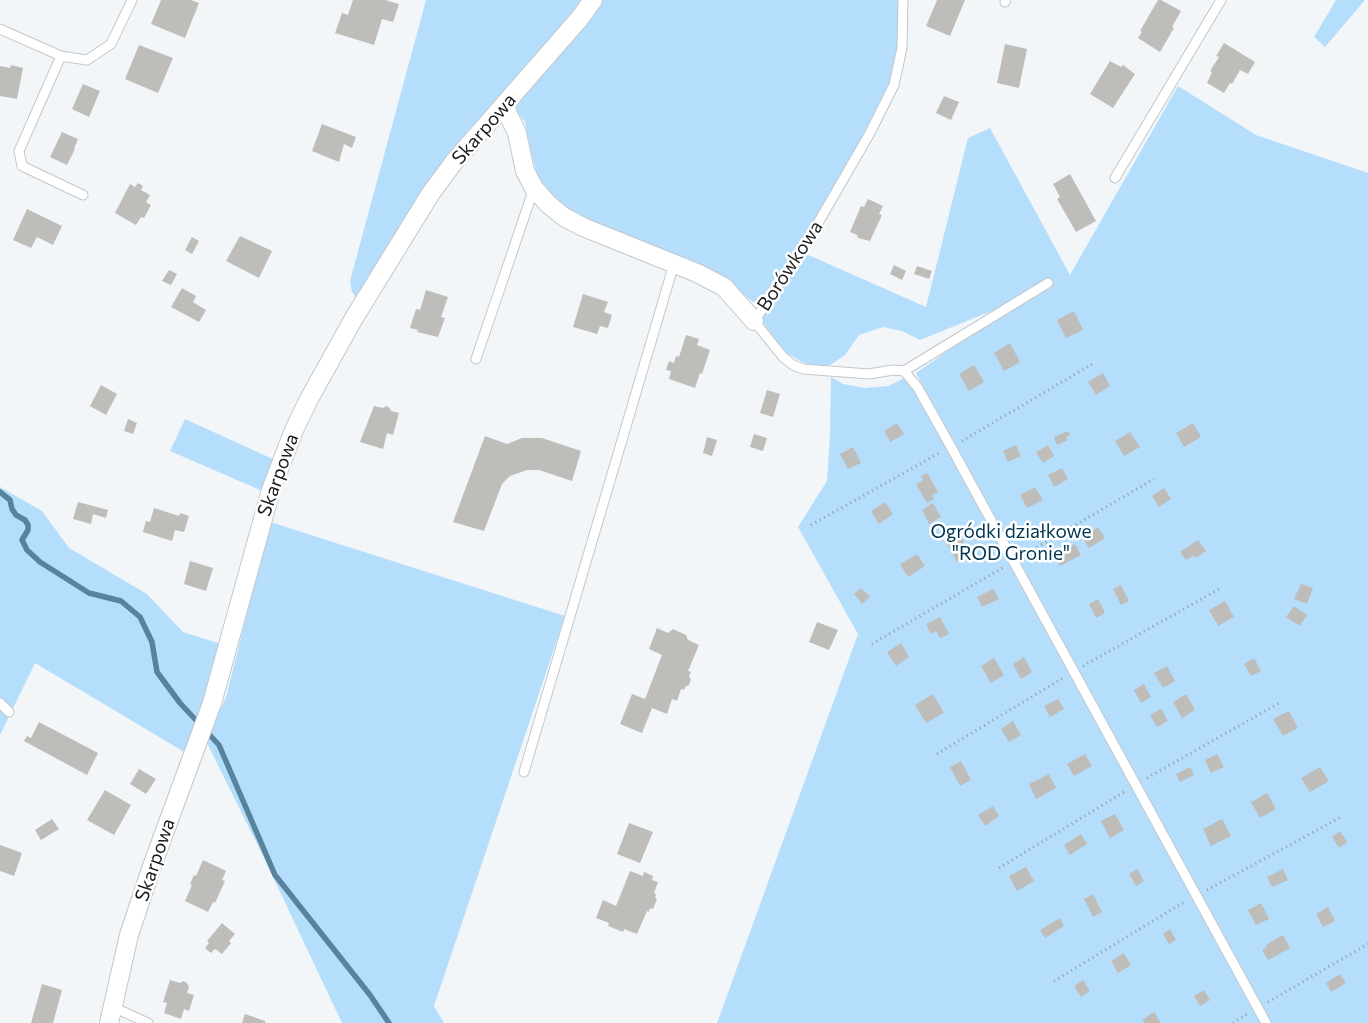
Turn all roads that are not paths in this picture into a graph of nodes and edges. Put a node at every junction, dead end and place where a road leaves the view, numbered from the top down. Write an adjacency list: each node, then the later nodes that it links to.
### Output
1 (132, 0): 6 (lane)
2 (593, 0): 7 (street, Skarpowa)
3 (903, 0): 13 (lane, Borówkowa)
4 (1221, 0): 8 (lane)
5 (0, 29): 6 (lane)
6 (61, 56): 10 (lane)
7 (504, 106): 9 (street, Borówkowa); 19 (street, Skarpowa)
8 (1115, 178)
9 (534, 188): 11 (street, Borówkowa); 14 (lane)
10 (83, 195)
11 (674, 264): 13 (street, Borówkowa); 18 (lane)
12 (1048, 283): 15 (lane)
13 (754, 321): 15 (lane)
14 (476, 359)
15 (904, 371): 21 (lane)
16 (0, 703): 17 (lane)
17 (9, 712)
18 (524, 772)
19 (111, 1015): 20 (lane)
20 (148, 1023)
21 (1266, 1023)

